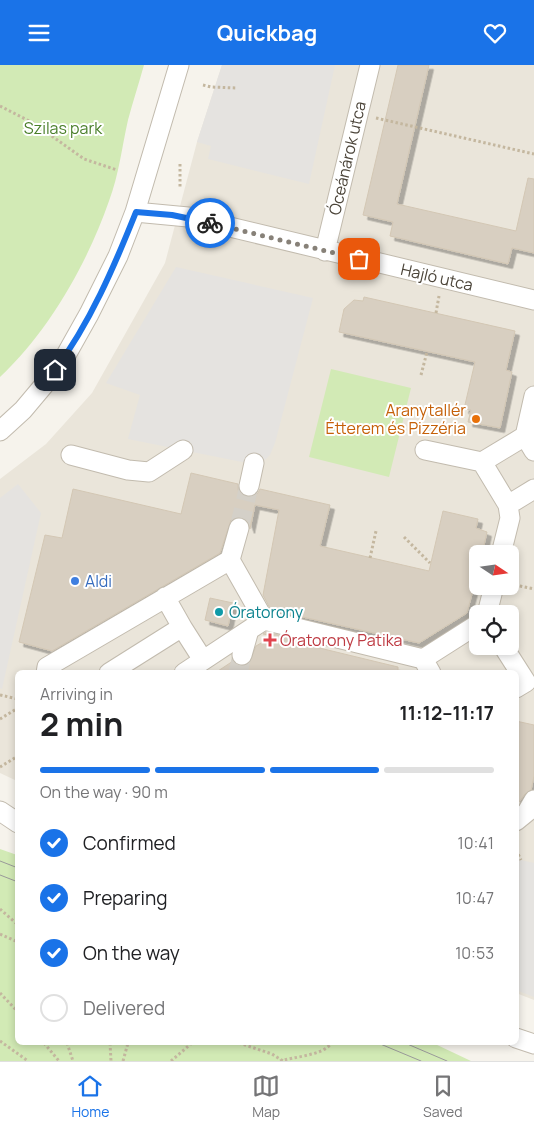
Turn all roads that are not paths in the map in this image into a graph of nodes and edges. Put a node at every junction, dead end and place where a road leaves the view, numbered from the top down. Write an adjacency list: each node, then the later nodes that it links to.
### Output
1 (179, 65): 3 (street)
2 (370, 65): 4 (street, Óceánárok utca)
3 (136, 212): 4 (street, Hajló utca); 7 (street)
4 (325, 251): 5 (street, Hajló utca)
5 (534, 300)
6 (534, 395): 8 (street)
7 (0, 431)
8 (529, 444): 12 (street)
9 (182, 450): 11 (street)
10 (425, 450): 12 (street)
11 (71, 455)
12 (482, 462): 16 (street)
13 (254, 463): 14 (street)
14 (249, 486)
15 (534, 489): 16 (street)
16 (508, 505): 18 (street)
17 (239, 528): 19 (street)
18 (503, 545)
19 (230, 560): 20 (street); 21 (street)
20 (165, 597): 22 (street); 28 (street)
21 (256, 625): 24 (street); 26 (street); 27 (street)
22 (182, 627): 26 (street); 29 (street)
23 (469, 631): 27 (street)
24 (242, 655)
25 (508, 655): 31 (street)
26 (203, 660): 30 (street)
27 (427, 666)
28 (46, 670)
29 (114, 670)
30 (188, 670)
31 (517, 670)
32 (534, 801): 34 (street)
33 (0, 811): 35 (street)
34 (519, 819)
35 (15, 821)
36 (0, 828): 37 (street)
37 (15, 833)
38 (519, 1038): 39 (street)
39 (534, 1044)

